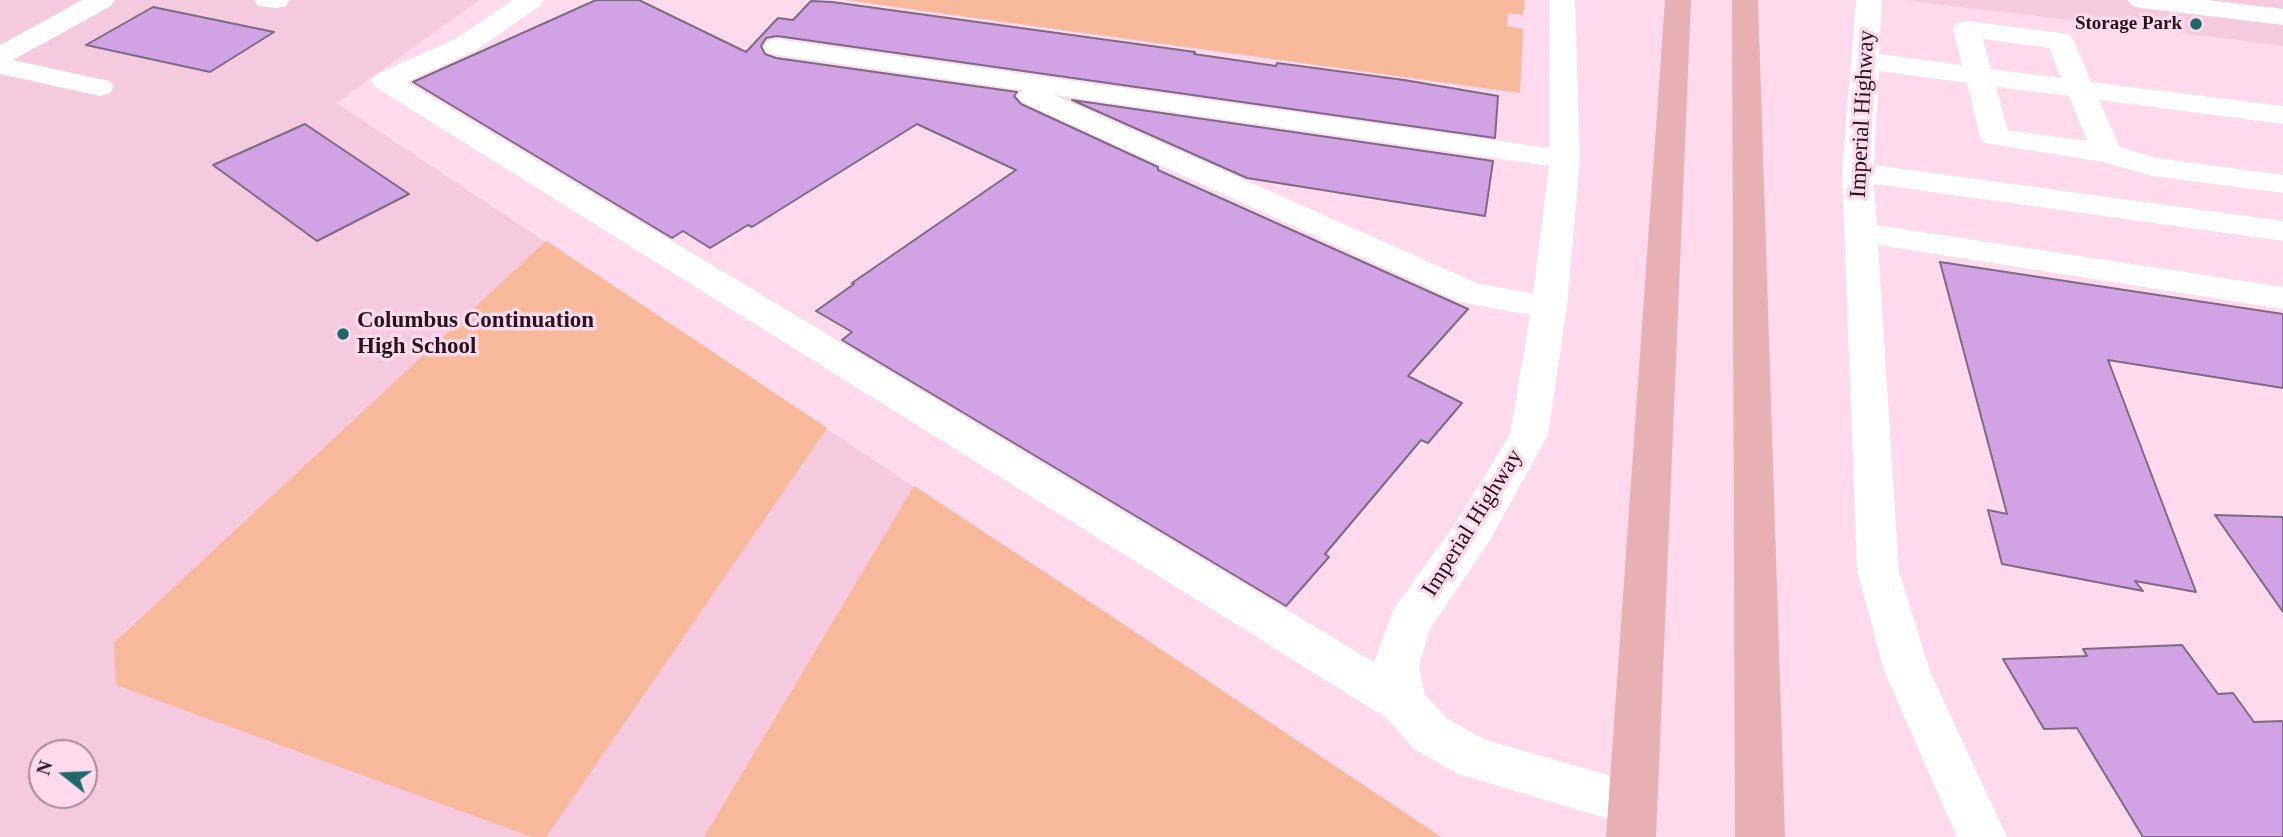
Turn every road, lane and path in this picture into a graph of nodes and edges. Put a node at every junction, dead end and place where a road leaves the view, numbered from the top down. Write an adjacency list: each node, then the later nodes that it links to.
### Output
1 (102, 0): 12 (street)
2 (267, 0): 3 (street)
3 (277, 0)
4 (531, 0): 28 (street)
5 (1562, 0): 21 (street, Imperial Highway)
6 (1678, 0): 29 (main road)
7 (1745, 0): 30 (main road)
8 (1869, 0): 13 (street, Imperial Highway)
9 (2141, 0): 10 (street)
10 (2283, 17)
11 (777, 47): 16 (street)
12 (0, 56)
13 (1865, 61): 15 (street); 22 (street, Imperial Highway)
14 (0, 66): 17 (street)
15 (1980, 76): 18 (street); 18 (street); 20 (street)
16 (992, 78): 21 (street); 27 (street)
17 (100, 87)
18 (2081, 91): 19 (street); 20 (street)
19 (2283, 115)
20 (2107, 153): 23 (street)
21 (1565, 159): 27 (street, Imperial Highway)
22 (1858, 172): 24 (street); 25 (street, Imperial Highway)
23 (2283, 184)
24 (2283, 231)
25 (1859, 232): 26 (street); 31 (street, Imperial Highway)
26 (2283, 298)
27 (1549, 307): 28 (street, Imperial Highway)
28 (1403, 704): 29 (street)
29 (1631, 820)
30 (1760, 837)
31 (1982, 837)

